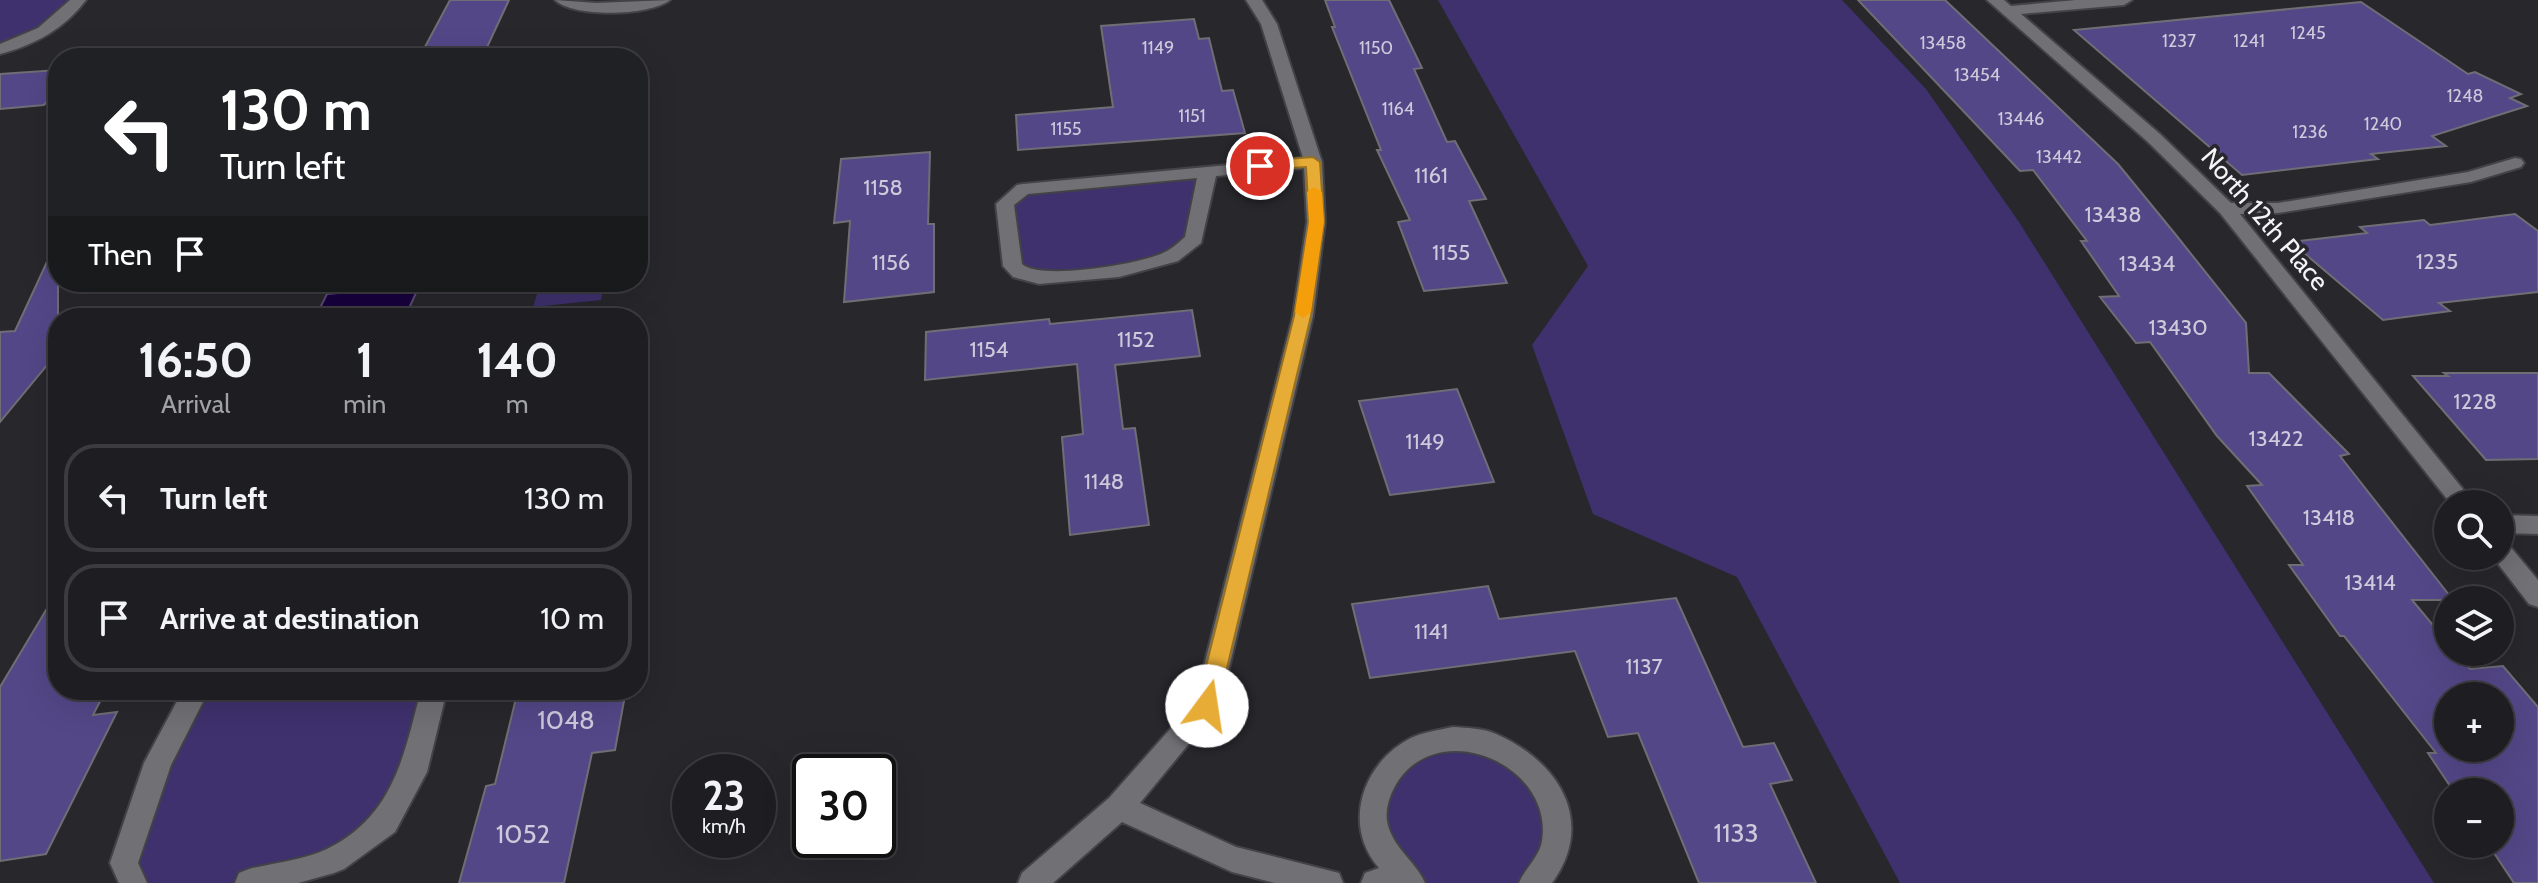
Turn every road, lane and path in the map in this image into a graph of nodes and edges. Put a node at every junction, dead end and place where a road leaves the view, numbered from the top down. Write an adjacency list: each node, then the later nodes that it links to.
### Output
1 (78, 0): 7 (street)
2 (563, 0): 3 (street)
3 (662, 0)
4 (1254, 0): 8 (street)
5 (2124, 0): 6 (street)
6 (2001, 6): 11 (street, North 12th Place)
7 (0, 49)
8 (1313, 162): 10 (street); 19 (street)
9 (2515, 163): 11 (street)
10 (1208, 170): 10 (street)
11 (2226, 209): 12 (street, North 12th Place)
12 (2453, 490)
13 (2514, 524): 14 (street)
14 (2538, 525)
15 (2514, 567): 16 (street)
16 (2538, 597)
17 (191, 700): 21 (street)
18 (431, 700): 22 (street)
19 (1119, 807): 23 (street); 24 (street)
20 (1395, 880): 25 (street)
21 (133, 883)
22 (249, 883)
23 (1032, 883)
24 (1329, 883)
25 (1533, 883)

